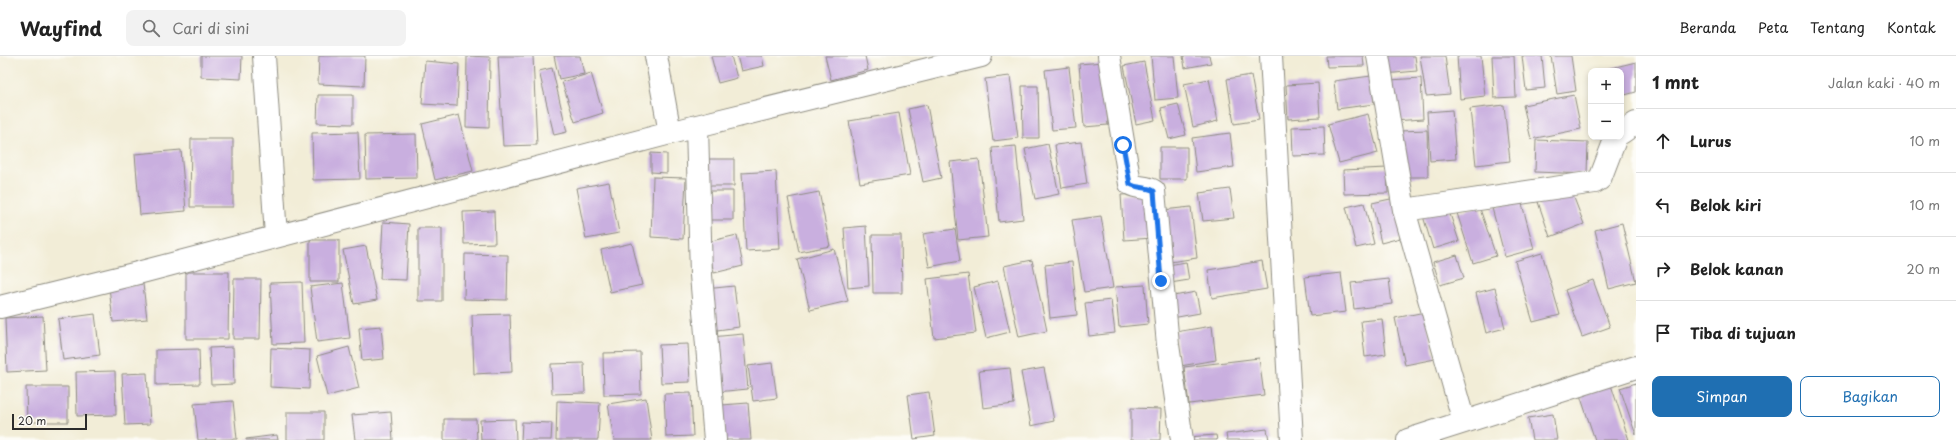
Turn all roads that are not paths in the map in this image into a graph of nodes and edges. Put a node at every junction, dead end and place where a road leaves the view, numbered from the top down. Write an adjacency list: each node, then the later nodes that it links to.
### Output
1 (264, 56): 13 (street)
2 (656, 56): 10 (street)
3 (981, 56): 8 (street)
4 (1109, 56): 18 (street)
5 (1271, 56): 19 (street)
6 (1378, 56): 12 (street)
7 (1636, 123): 9 (street)
8 (697, 126): 10 (street); 17 (street)
9 (1624, 131)
10 (670, 133): 13 (street)
11 (1615, 140): 12 (street)
12 (1404, 210): 16 (street)
13 (276, 236): 14 (street)
14 (0, 307)
15 (1636, 367): 16 (street)
16 (1464, 422): 20 (street)
17 (715, 440)
18 (1182, 440)
19 (1292, 440)
20 (1408, 440)

